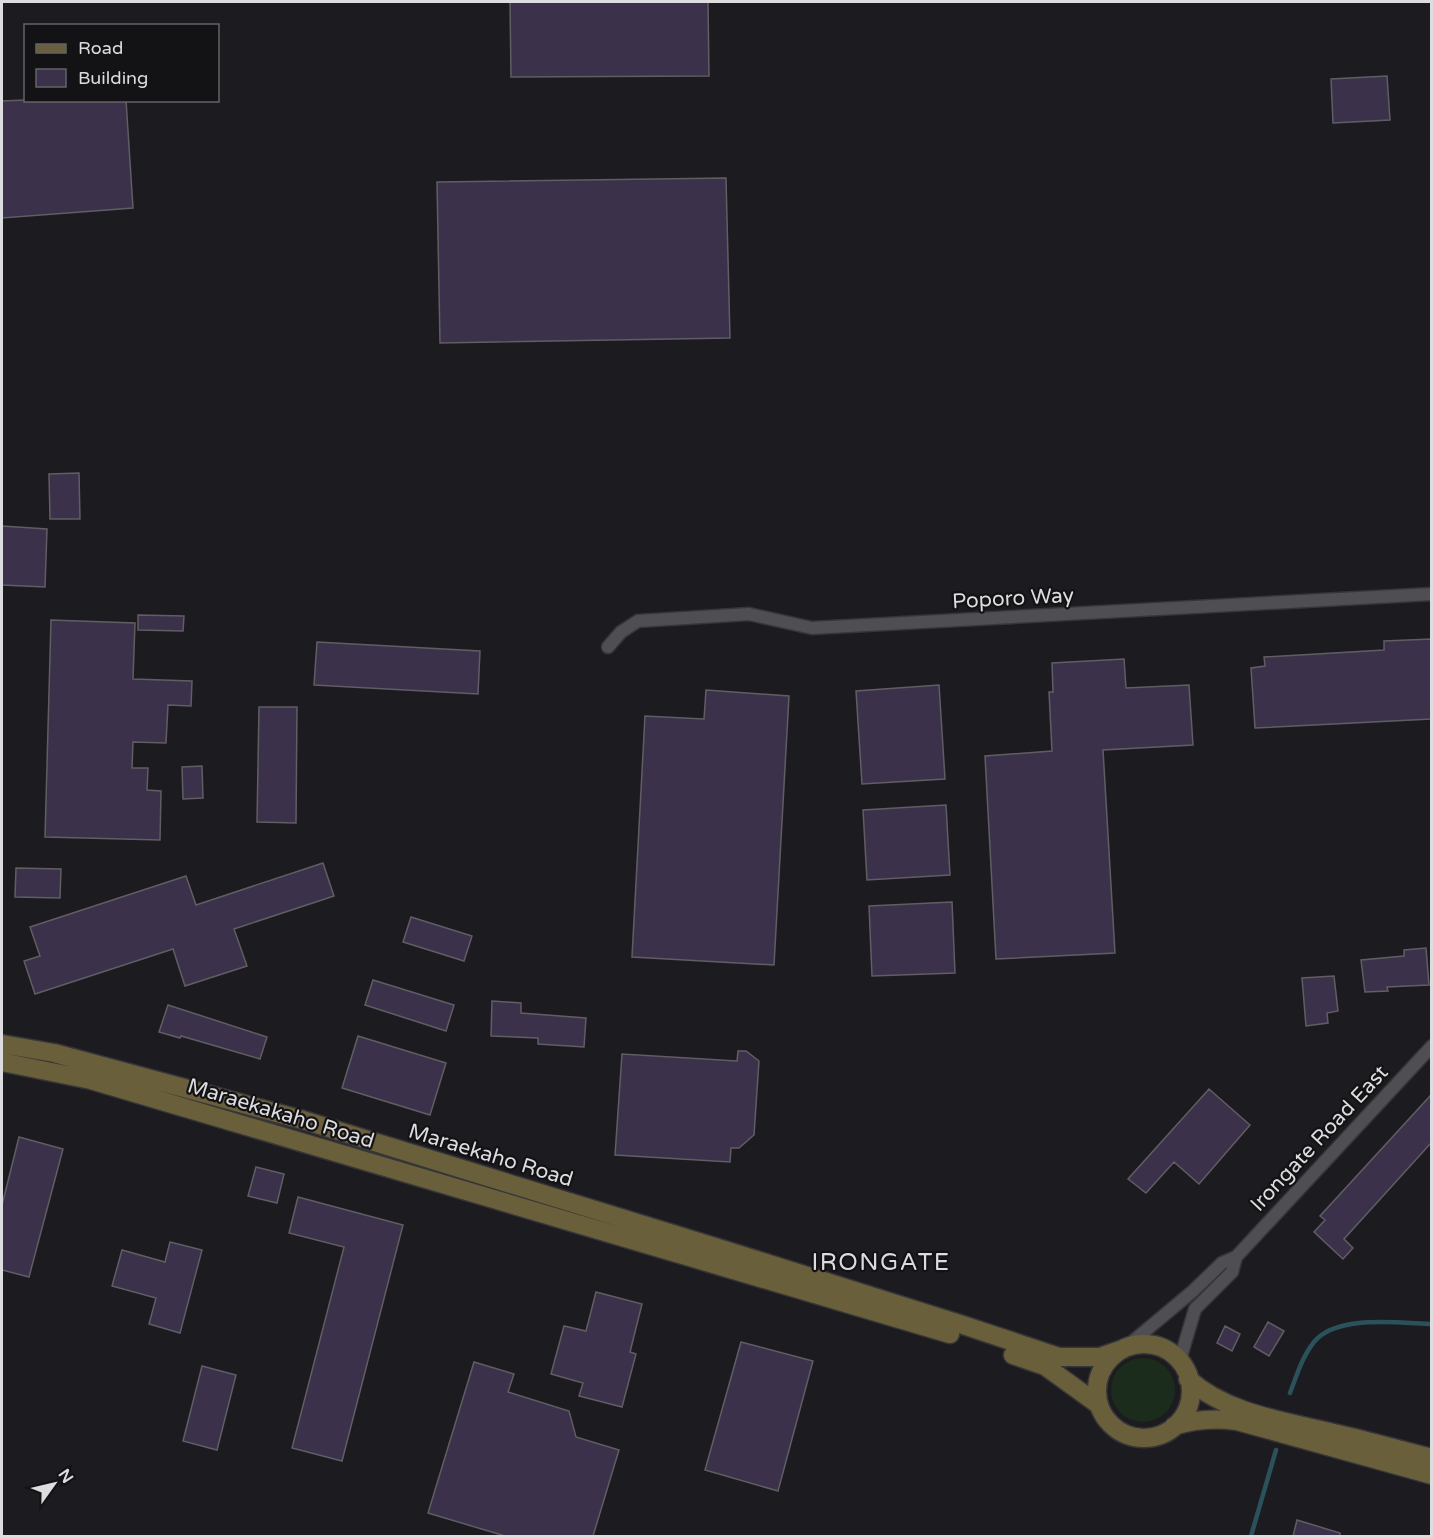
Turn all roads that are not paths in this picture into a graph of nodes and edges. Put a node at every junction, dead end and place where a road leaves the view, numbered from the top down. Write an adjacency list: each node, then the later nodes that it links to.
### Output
1 (1431, 594): 2 (street, Poporo Way)
2 (608, 647)
3 (2, 1044): 7 (main road, Maraekaho Road)
4 (1431, 1046): 6 (street, Irongate Road East)
5 (2, 1062): 7 (main road, Maraekakaho Road)
6 (1236, 1257): 8 (street); 9 (street)
7 (961, 1331): 8 (main road, Maraekakaho Road); 10 (main road)
8 (1123, 1349): 9 (main road); 10 (main road)
9 (1185, 1371): 11 (main road); 12 (main road)
10 (1099, 1405): 11 (main road)
11 (1174, 1426): 13 (main road)
12 (1431, 1458)
13 (1431, 1475)

